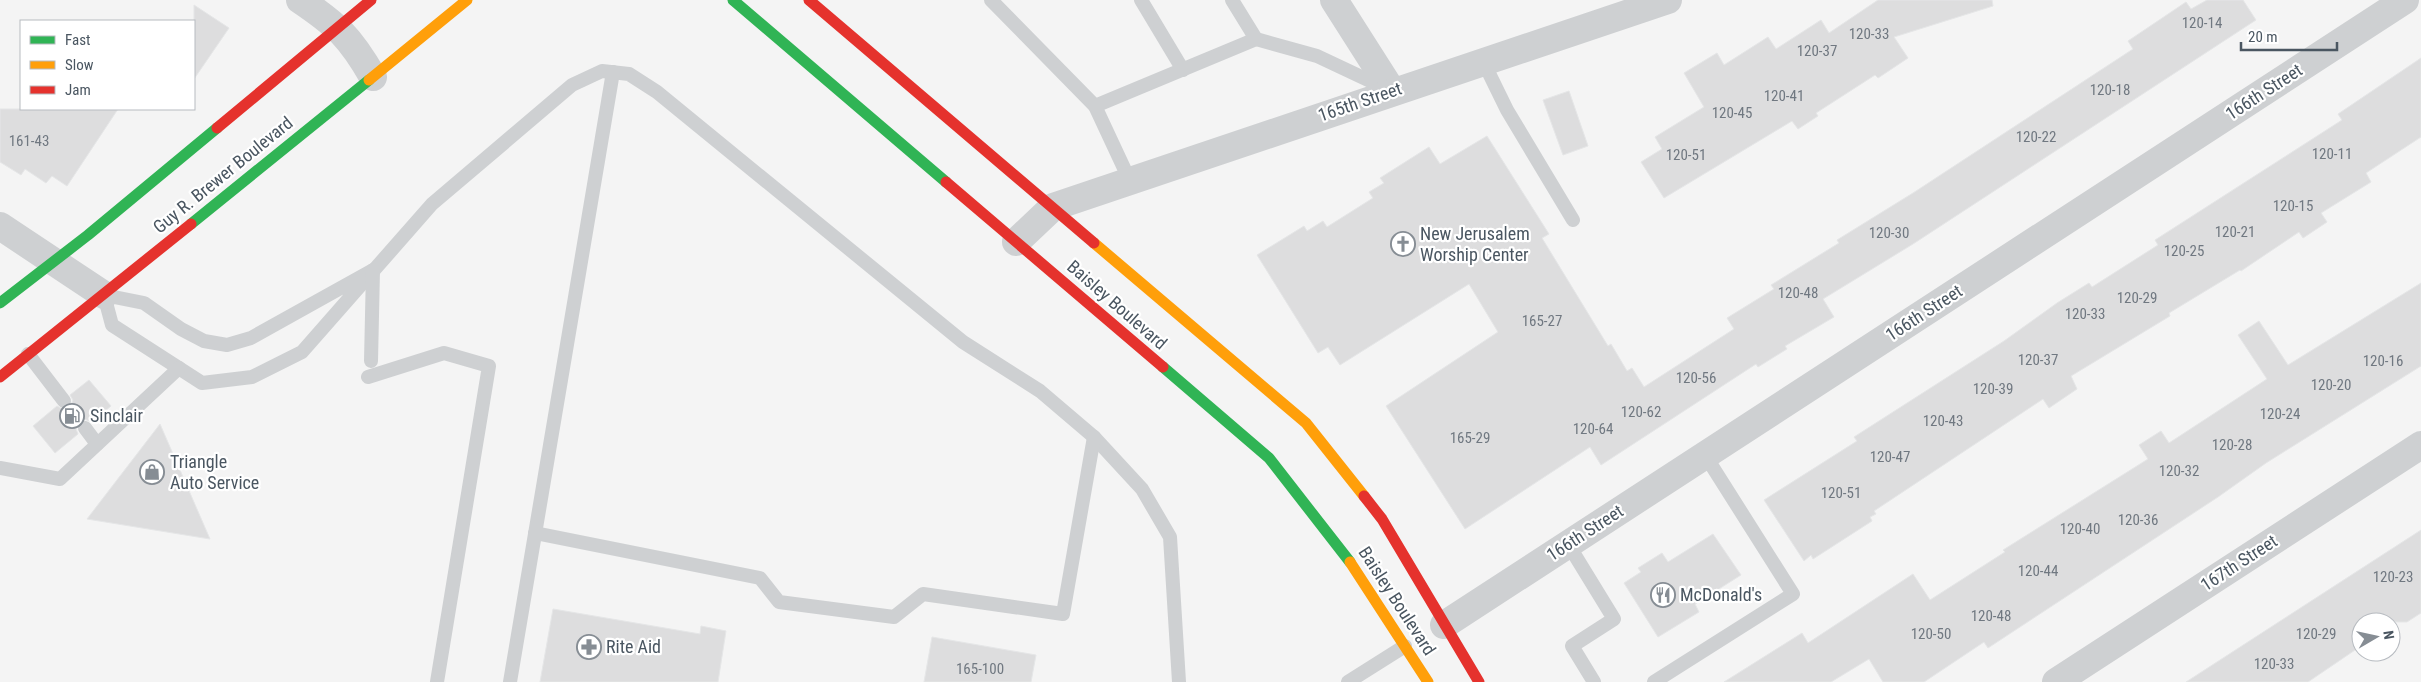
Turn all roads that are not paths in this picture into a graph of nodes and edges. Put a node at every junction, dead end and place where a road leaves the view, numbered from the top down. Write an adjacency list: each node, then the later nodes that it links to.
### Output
1 (300, 0): 12 (street)
2 (371, 0): 12 (main road)
3 (467, 0): 17 (main road, Guy R. Brewer Boulevard)
4 (733, 0): 24 (main road, Baisley Boulevard)
5 (991, 0): 19 (lane)
6 (1141, 0): 15 (lane)
7 (1232, 0): 13 (lane)
8 (1334, 0): 18 (street)
9 (1668, 0): 14 (street, 165th Street)
10 (2405, 0): 39 (street, 166th Street)
11 (816, 2): 21 (main road, Baisley Boulevard)
12 (338, 27): 17 (street); 25 (main road)
13 (1256, 39): 15 (lane); 18 (lane)
14 (1483, 61): 18 (street, 165th Street); 22 (lane)
15 (1183, 70): 19 (lane)
16 (613, 72): 26 (lane); 36 (lane); 41 (lane)
17 (373, 77): 27 (main road, Guy R. Brewer Boulevard)
18 (1392, 91): 20 (street, 165th Street)
19 (1095, 106): 20 (lane)
20 (1130, 181): 21 (street, 165th Street)
21 (1053, 208): 24 (street); 43 (main road, Baisley Boulevard)
22 (1573, 220)
23 (0, 226): 25 (street)
24 (1016, 242): 44 (main road, Baisley Boulevard)
25 (52, 262): 27 (street); 28 (main road)
26 (373, 270): 27 (lane); 30 (lane); 31 (lane)
27 (104, 295): 29 (main road, Guy R. Brewer Boulevard); 31 (lane)
28 (0, 303)
29 (28, 354): 32 (main road, Guy R. Brewer Boulevard); 34 (lane)
30 (370, 361)
31 (179, 368): 37 (lane)
32 (0, 377)
33 (368, 377): 45 (lane)
34 (64, 401)
35 (85, 428): 37 (lane)
36 (1094, 437): 41 (lane); 47 (lane)
37 (97, 444): 40 (lane)
38 (2421, 444): 53 (street, 167th Street)
39 (1705, 455): 42 (street, 166th Street); 52 (lane)
40 (0, 468)
41 (536, 532): 46 (lane)
42 (1568, 544): 43 (street, 166th Street); 51 (lane)
43 (1440, 627): 50 (main road, Baisley Boulevard)
44 (1409, 644): 48 (lane); 49 (main road, Baisley Boulevard)
45 (436, 682)
46 (510, 682)
47 (1179, 682)
48 (1348, 682)
49 (1428, 682)
50 (1479, 682)
51 (1594, 682)
52 (1654, 682)
53 (2056, 682)

